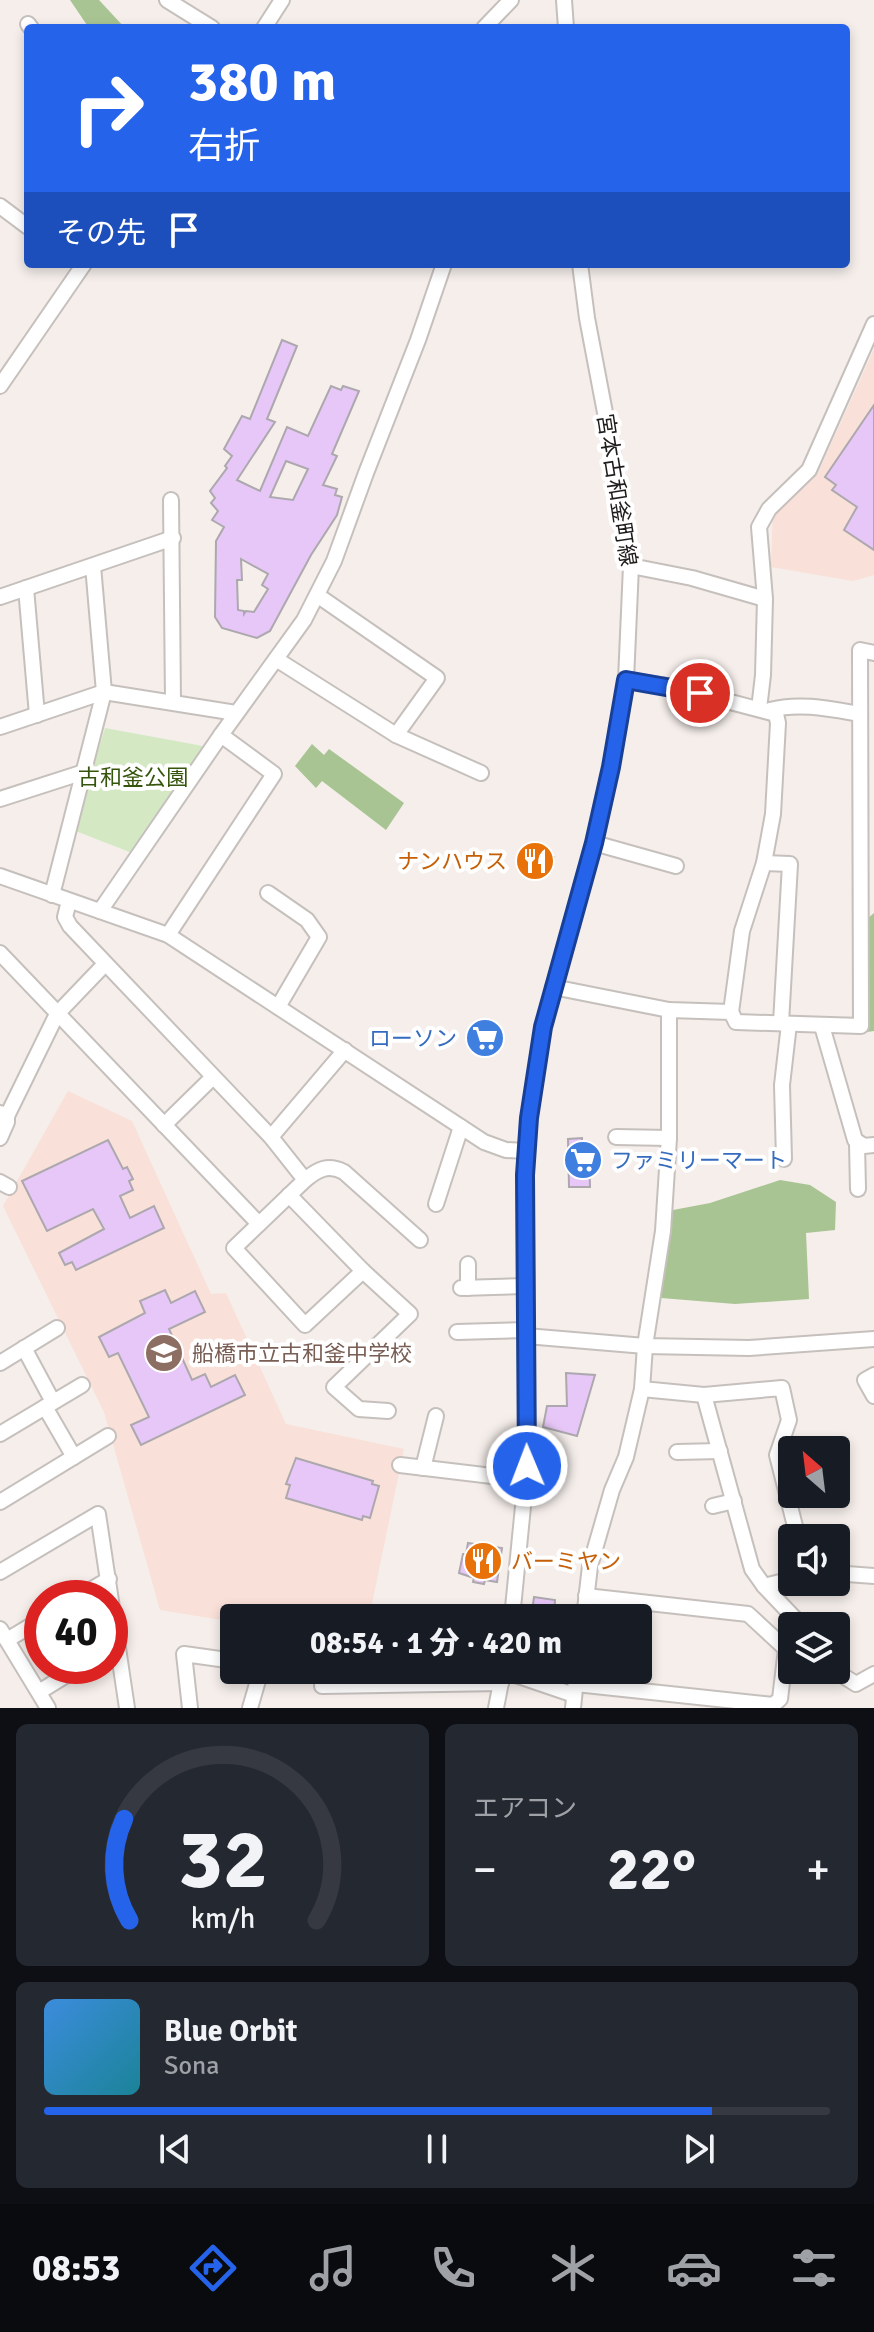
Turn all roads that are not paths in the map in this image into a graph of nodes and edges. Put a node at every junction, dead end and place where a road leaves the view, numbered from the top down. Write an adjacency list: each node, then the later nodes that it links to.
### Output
1 (167, 0): 5 (street)
2 (282, 0): 6 (street)
3 (511, 0): 7 (street)
4 (564, 0): 8 (street)
5 (206, 24)
6 (267, 24)
7 (488, 24)
8 (566, 24)
9 (0, 206): 10 (street)
10 (24, 224)
11 (79, 268): 15 (street)
12 (443, 268): 21 (street)
13 (581, 268): 19 (street, 宮本古和釜町線)
14 (874, 324): 23 (street)
15 (0, 386)
16 (171, 500): 17 (street)
17 (173, 538): 18 (street); 28 (street)
18 (93, 566): 20 (street); 27 (street)
19 (631, 566): 23 (street); 26 (street, 宮本古和釜町線)
20 (26, 588): 22 (street); 32 (street)
21 (317, 595): 25 (street); 35 (street)
22 (0, 597)
23 (765, 599): 29 (street)
24 (874, 653): 31 (street)
25 (276, 659): 30 (street); 35 (street)
26 (626, 680): 29 (street); 39 (street, 宮本古和釜町線)
27 (104, 692): 28 (street); 32 (street); 36 (street)
28 (173, 701): 30 (street)
29 (765, 710): 31 (street); 40 (street)
30 (236, 713): 34 (street)
31 (860, 714): 46 (street)
32 (37, 715): 33 (street)
33 (0, 727)
34 (221, 735): 47 (street); 48 (street)
35 (396, 735): 37 (street)
36 (84, 772): 38 (street); 44 (street)
37 (481, 773)
38 (0, 799)
39 (594, 843): 41 (street); 51 (street, 宮本古和釜町線)
40 (764, 863): 54 (street); 56 (street)
41 (676, 866)
42 (0, 876): 44 (street)
43 (268, 893): 52 (street)
44 (52, 895): 45 (street)
45 (69, 901): 47 (street); 50 (street)
46 (868, 905): 57 (street)
47 (100, 911): 48 (street)
48 (168, 935): 52 (street)
49 (0, 954): 55 (street)
50 (104, 965): 55 (street); 59 (street)
51 (553, 987): 53 (street); 69 (street, 宮本古和釜町線)
52 (278, 1007): 58 (street)
53 (669, 1010): 54 (street); 66 (street)
54 (731, 1012): 56 (street)
55 (57, 1014): 60 (street); 61 (street)
56 (785, 1024): 57 (street); 70 (street)
57 (822, 1026): 67 (street)
58 (345, 1050): 62 (street); 63 (street)
59 (213, 1077): 61 (street); 63 (street)
60 (4, 1115): 65 (street)
61 (164, 1125): 75 (street)
62 (461, 1127): 69 (street); 74 (street)
63 (271, 1137): 71 (street)
64 (616, 1137): 66 (street)
65 (0, 1138)
66 (669, 1138): 84 (street)
67 (857, 1144): 68 (street); 72 (street)
68 (874, 1145)
69 (525, 1151): 79 (street, 宮本古和釜町線)
70 (784, 1159)
71 (305, 1180): 73 (street); 76 (street)
72 (858, 1189)
73 (289, 1195): 75 (street); 78 (street)
74 (436, 1204)
75 (259, 1224): 78 (street)
76 (420, 1240)
77 (468, 1264): 79 (street)
78 (363, 1271): 93 (street)
79 (525, 1286): 82 (street, 宮本古和釜町線)
80 (57, 1328): 85 (street)
81 (457, 1332): 82 (street)
82 (526, 1333): 84 (street); 102 (street, 宮本古和釜町線)
83 (873, 1340): 84 (street)
84 (645, 1346): 89 (street)
85 (24, 1348): 86 (street); 92 (street)
86 (0, 1363)
87 (874, 1375): 91 (street)
88 (82, 1385): 92 (street)
89 (642, 1389): 90 (street); 113 (street)
90 (704, 1395): 97 (street); 106 (street)
91 (874, 1396)
92 (49, 1405): 95 (street); 99 (street)
93 (388, 1411)
94 (436, 1416): 101 (street)
95 (0, 1434)
96 (108, 1436): 99 (street)
97 (720, 1451): 98 (street); 103 (street)
98 (677, 1452)
99 (74, 1457): 104 (street)
100 (400, 1465): 101 (street)
101 (423, 1468): 102 (street)
102 (526, 1480): 114 (street, 宮本古和釜町線)
103 (734, 1501): 105 (street); 112 (street)
104 (0, 1502)
105 (713, 1506)
106 (794, 1524)
107 (0, 1572): 110 (street)
108 (850, 1574): 109 (street)
109 (874, 1576)
110 (109, 1579)
111 (778, 1582): 112 (street)
112 (764, 1586): 116 (street)
113 (586, 1596): 115 (street); 129 (street)
114 (513, 1604)
115 (585, 1604)
116 (789, 1612)
117 (24, 1626): 118 (street)
118 (3, 1635): 130 (street)
119 (220, 1659): 133 (street)
120 (874, 1674): 121 (street)
121 (850, 1680)
122 (52, 1684): 130 (street)
123 (122, 1684): 132 (street)
124 (257, 1684): 134 (street)
125 (355, 1684): 128 (street)
126 (501, 1684): 135 (street)
127 (549, 1684): 129 (street)
128 (322, 1686)
129 (575, 1689)
130 (39, 1692): 131 (street)
131 (48, 1708)
132 (127, 1708)
133 (190, 1708)
134 (250, 1708)
135 (496, 1708)

